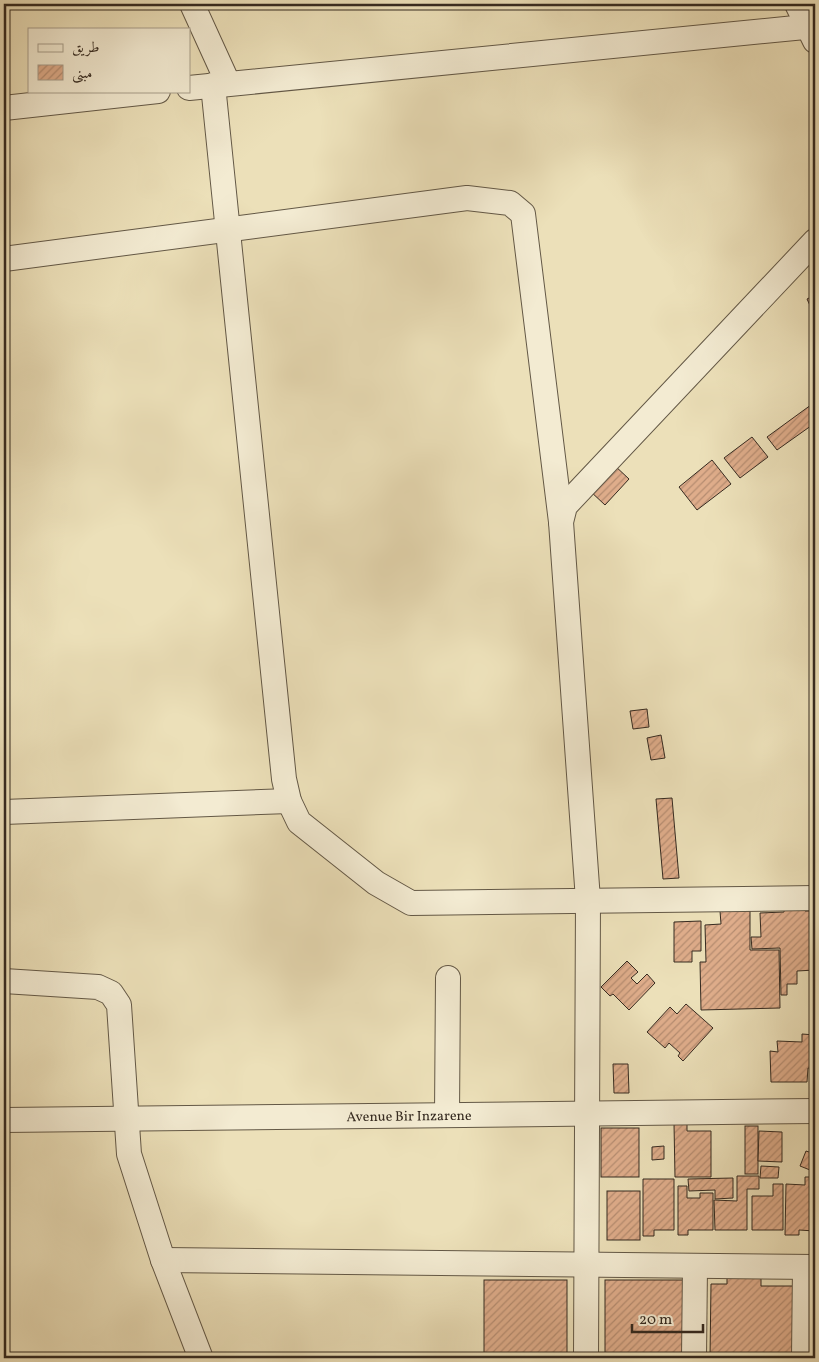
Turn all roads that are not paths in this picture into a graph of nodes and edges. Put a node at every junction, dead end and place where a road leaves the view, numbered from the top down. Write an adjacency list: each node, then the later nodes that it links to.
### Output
1 (192, 4): 4 (street)
2 (797, 4): 3 (street)
3 (813, 32): 4 (street)
4 (220, 84): 5 (street); 8 (street)
5 (190, 88)
6 (149, 92): 7 (street)
7 (4, 108)
8 (228, 229): 10 (street); 11 (street); 12 (street)
9 (815, 241): 11 (street)
10 (4, 259)
11 (561, 522): 15 (street)
12 (289, 801): 13 (street); 15 (street)
13 (4, 812)
14 (815, 898): 15 (street)
15 (588, 900): 19 (street)
16 (448, 978): 20 (street)
17 (4, 981): 21 (street)
18 (815, 1111): 19 (street, Avenue Bir Inzarene)
19 (588, 1114): 20 (street, Avenue Bir Inzarene); 24 (street)
20 (447, 1115): 21 (street, Avenue Bir Inzarene)
21 (127, 1118): 22 (street, Avenue Bir Inzarene); 23 (street)
22 (4, 1120)
23 (163, 1260): 24 (street); 27 (street)
24 (587, 1265): 25 (street); 28 (street)
25 (695, 1266): 26 (street); 29 (street)
26 (810, 1267): 30 (street)
27 (200, 1356)
28 (586, 1358)
29 (694, 1358)
30 (804, 1358)

